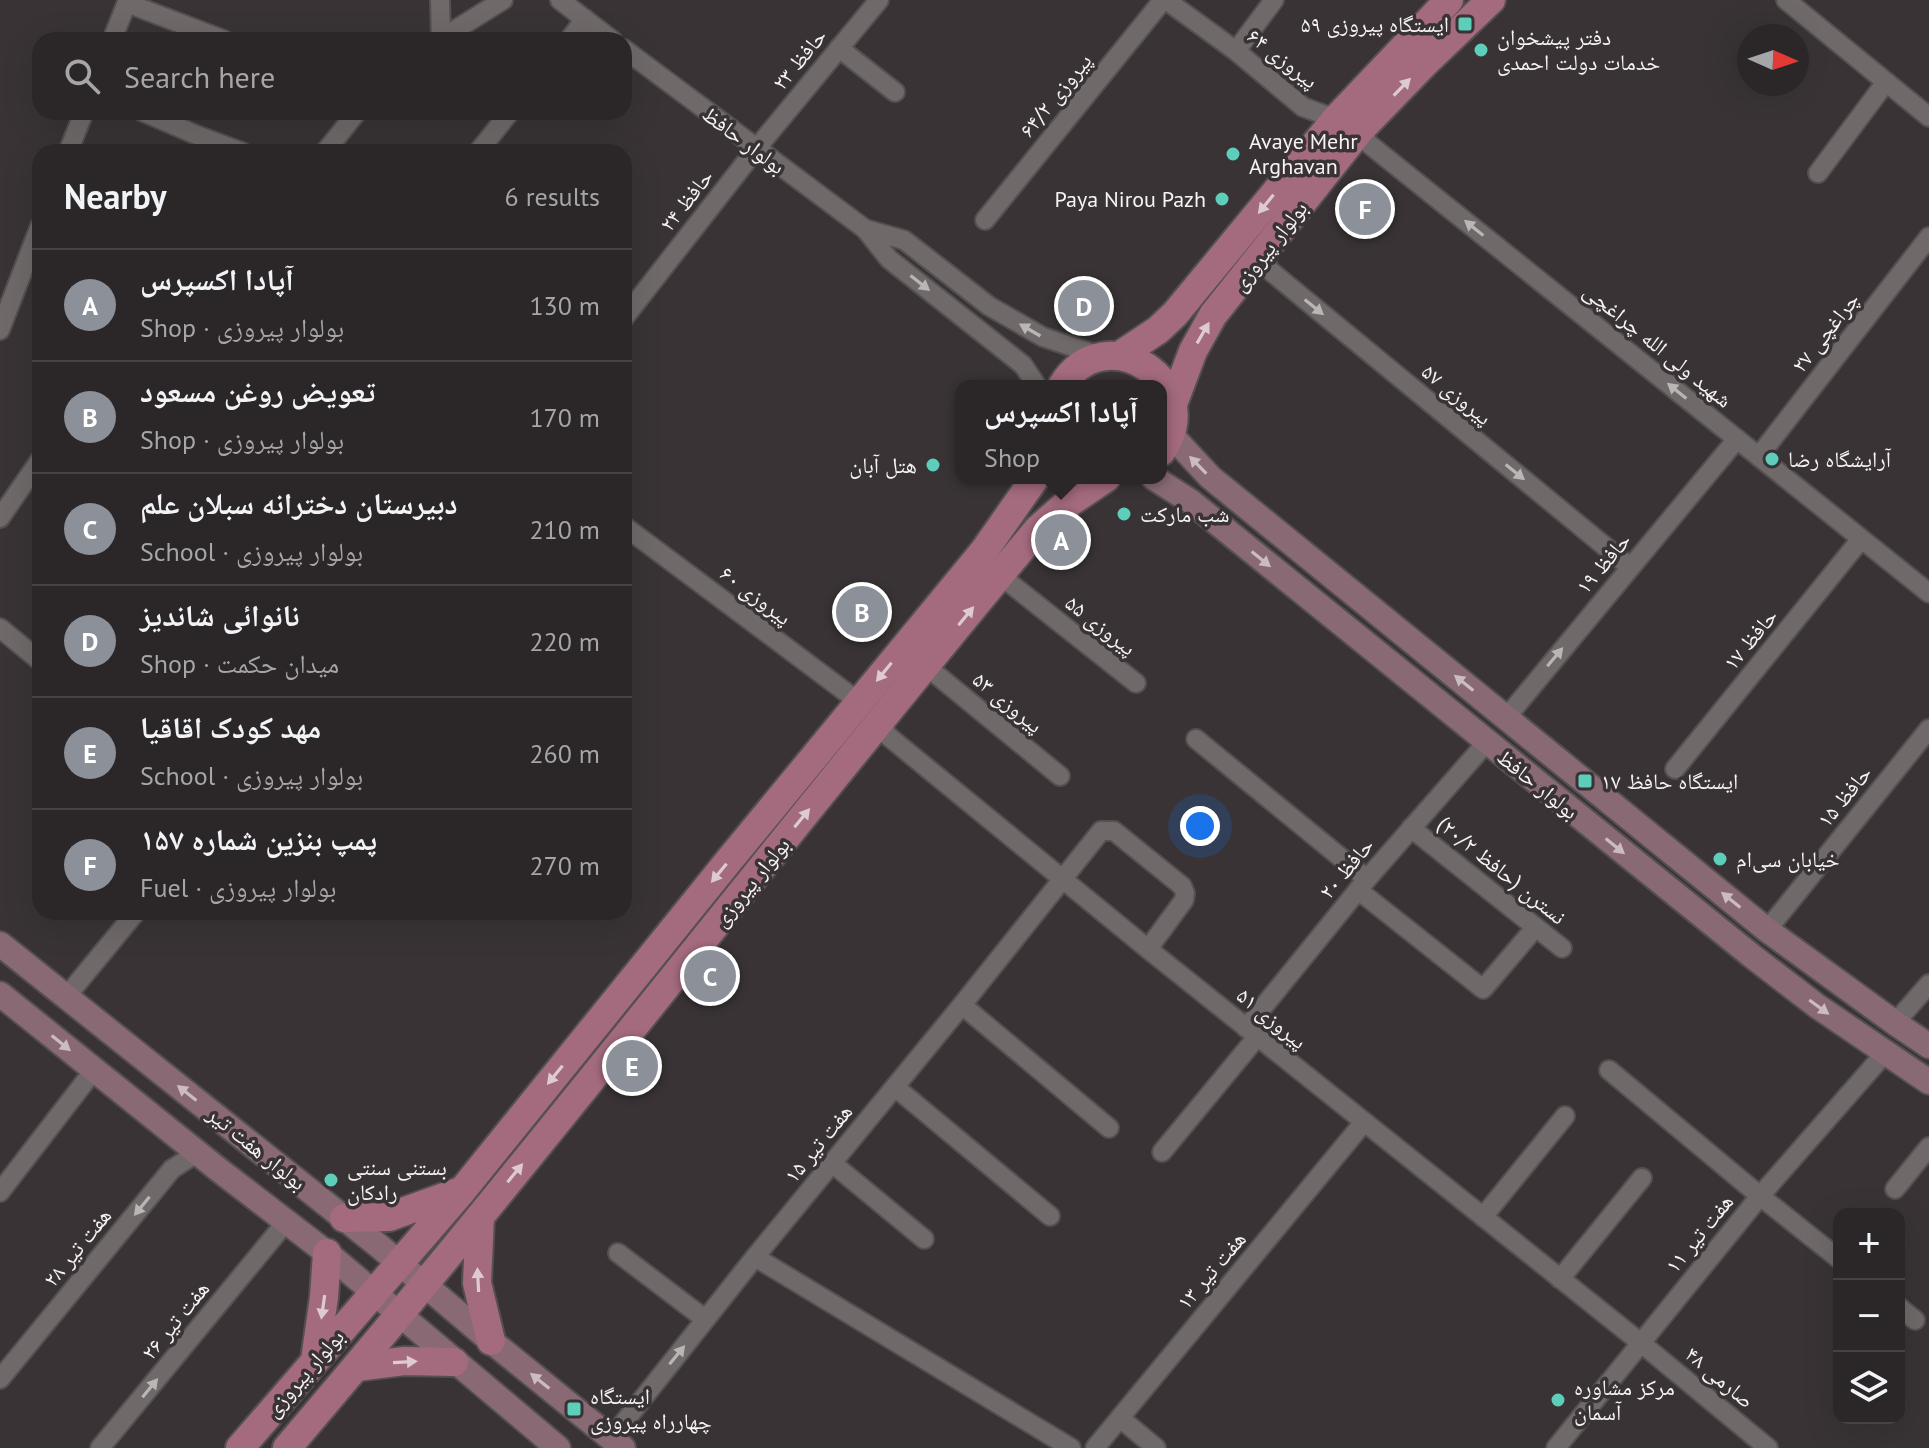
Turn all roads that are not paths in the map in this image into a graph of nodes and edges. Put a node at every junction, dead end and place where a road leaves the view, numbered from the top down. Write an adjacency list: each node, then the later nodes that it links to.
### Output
1 (440, 0): 14 (street)
2 (503, 0): 15 (street)
3 (560, 0): 11 (street)
4 (879, 0): 18 (street, حافظ ۲۳)
5 (1164, 0): 19 (street, پیروزی ۶۴); 35 (street, پیروزی ۶۴/۲)
6 (1274, 0): 19 (street)
7 (1449, 0): 28 (main road, بولوار پیروزی)
8 (1491, 0): 28 (main road, بولوار پیروزی, one-way to 8)
9 (1788, 0): 21 (street)
10 (128, 1): 12 (street); 13 (street)
11 (585, 19): 16 (street); 17 (street)
12 (115, 32)
13 (204, 32)
14 (440, 32)
15 (453, 32)
16 (575, 32)
17 (602, 32)
18 (839, 48): 22 (street); 33 (street, حافظ ۲۳)
19 (1236, 51): 28 (street, پیروزی ۶۴)
20 (632, 55): 33 (street, بولوار حافظ)
21 (1886, 82): 23 (street); 34 (street)
22 (895, 92)
23 (1929, 117)
24 (81, 120): 29 (street)
25 (162, 120): 30 (street)
26 (351, 120): 31 (street)
27 (504, 120): 32 (street)
28 (1348, 124): 38 (main road, بولوار پیروزی); 42 (main road, بولوار پیروزی, one-way to 42); 48 (street, شهید ولی الله چراغچی, one-way to 28)
29 (71, 144)
30 (220, 144)
31 (331, 144)
32 (484, 144)
33 (756, 149): 36 (street, بولوار حافظ); 40 (street, حافظ ۲۴)
34 (1818, 173)
35 (985, 220)
36 (865, 229): 42 (street, one-way to 36); 43 (street, one-way to 43)
37 (1929, 237): 51 (street, چراغچی ۲۷)
38 (1265, 250): 47 (main road, بولوار پیروزی, one-way to 38); 59 (street, پیروزی ۵۷, one-way to 59)
39 (32, 265): 41 (street)
40 (632, 308)
41 (0, 330)
42 (1111, 356): 44 (main road, بولوار پیروزی); 45 (main road)
43 (1033, 380)
44 (1067, 380)
45 (1162, 380)
46 (1167, 388): 47 (main road)
47 (1173, 404): 49 (main road, بولوار پیروزی)
48 (1737, 439): 51 (street, شهید ولی الله چراغچی); 59 (street, حافظ ۱۹)
49 (1167, 441)
50 (1167, 445): 67 (street, بولوار حافظ, one-way to 50)
51 (1759, 456): 58 (street, شهید ولی الله چراغچی)
52 (32, 472): 56 (street)
53 (1031, 484): 66 (main road, بولوار پیروزی, one-way to 66)
54 (1097, 484): 60 (main road, بولوار پیروزی)
55 (1163, 484): 71 (street, بولوار حافظ, one-way to 71)
56 (0, 518)
57 (632, 532): 66 (street, پیروزی ۶۰)
58 (1861, 539): 61 (street, شهید ولی الله چراغچی); 72 (street, حافظ ۱۷)
59 (1630, 567): 67 (street, حافظ ۱۹, one-way to 59)
60 (1003, 571): 64 (main road, بولوار پیروزی, one-way to 60); 65 (street, پیروزی ۵۵)
61 (1929, 593)
62 (0, 628): 63 (street)
63 (32, 654)
64 (926, 666): 68 (main road, بولوار پیروزی); 73 (street, پیروزی ۵۳)
65 (1136, 683)
66 (859, 702): 104 (main road, بولوار پیروزی, one-way to 104)
67 (1506, 718): 79 (street, بولوار حافظ, one-way to 67)
68 (881, 722): 75 (street, پیروزی ۵۱); 108 (main road, بولوار پیروزی, one-way to 68)
69 (1929, 729): 79 (street, حافظ ۱۵)
70 (1196, 739): 76 (street)
71 (1487, 742): 74 (street, حافظ ۲۰); 90 (street, بولوار حافظ, one-way to 90)
72 (1675, 769)
73 (1060, 776)
74 (1411, 828): 76 (street, حافظ ۲۰); 78 (street, نسترن (حافظ ۲۰/۲))
75 (1062, 879): 82 (street, پیروزی ۵۱); 82 (street, هفت تیر ۱۵); 86 (street, هفت تیر ۱۵)
76 (1363, 884): 78 (street); 88 (street, حافظ ۲۰)
77 (129, 920): 85 (street)
78 (1535, 928): 81 (street, نسترن (حافظ ۲۰/۲))
79 (1767, 930): 87 (street, بولوار حافظ)
80 (0, 944): 85 (street, بولوار هفت تیر)
81 (1562, 948)
82 (1148, 949): 88 (street, پیروزی ۵۱)
83 (1929, 984): 87 (street)
84 (0, 994): 91 (street, بولوار هفت تیر, one-way to 91)
85 (66, 997): 110 (street, بولوار هفت تیر, one-way to 85)
86 (962, 1005): 94 (street, هفت تیر ۱۵); 97 (street)
87 (1895, 1023): 89 (street, بولوار حافظ)
88 (1252, 1032): 96 (street, پیروزی ۵۱); 99 (street, حافظ ۲۰)
89 (1929, 1046)
90 (1885, 1053): 93 (street, بولوار حافظ); 106 (street, هفت تیر ۱۱)
91 (94, 1070): 100 (street, بولوار هفت تیر); 105 (street)
92 (1609, 1070): 106 (street)
93 (1929, 1082)
94 (895, 1087): 101 (street, هفت تیر ۱۵); 107 (street)
95 (1565, 1116): 109 (street)
96 (1364, 1122): 109 (street, پیروزی ۵۱); 131 (street, هفت تیر ۱۳)
97 (1109, 1128)
98 (1929, 1147): 103 (street)
99 (1162, 1152)
100 (197, 1153): 111 (street, بولوار هفت تیر); 130 (street, هفت تیر ۲۸, one-way to 130)
101 (832, 1163): 112 (street); 116 (street, هفت تیر ۱۵)
102 (1642, 1178): 118 (street)
103 (1895, 1189)
104 (462, 1191): 110 (main road); 117 (main road, بولوار پیروزی)
105 (0, 1192)
106 (1760, 1196): 115 (street); 126 (street, هفت تیر ۱۱)
107 (1050, 1216)
108 (480, 1217): 119 (main road, بولوار پیروزی); 125 (main road, one-way to 108)
109 (1483, 1217): 118 (street, پیروزی ۵۱)
110 (344, 1218): 117 (street, بولوار هفت تیر)
111 (286, 1222): 113 (street, بولوار هفت تیر); 133 (street, هفت تیر ۲۶, one-way to 111)
112 (924, 1239)
113 (327, 1253): 120 (street, بولوار هفت تیر); 127 (main road, one-way to 127)
114 (618, 1253): 123 (street)
115 (1833, 1254)
116 (755, 1257): 123 (street, هفت تیر ۱۵); 137 (street)
117 (399, 1263): 119 (street, بولوار هفت تیر); 120 (main road, بولوار پیروزی)
118 (1560, 1279): 126 (street, پیروزی ۵۱)
119 (423, 1285): 122 (main road, بولوار پیروزی); 125 (street, بولوار هفت تیر)
120 (373, 1293): 122 (street, بولوار هفت تیر); 127 (main road, بولوار پیروزی)
121 (1905, 1312): 124 (street)
122 (398, 1314): 128 (street, بولوار هفت تیر); 129 (main road, بولوار پیروزی)
123 (705, 1319): 132 (street, هفت تیر ۱۵, one-way to 123)
124 (1915, 1320)
125 (491, 1341): 132 (street, بولوار هفت تیر, one-way to 125)
126 (1641, 1343): 140 (street, هفت تیر ۱۱); 141 (street, صارمی ۴۸)
127 (315, 1361): 134 (main road, بولوار پیروزی)
128 (454, 1362): 129 (main road, one-way to 128); 136 (street, بولوار هفت تیر)
129 (357, 1367): 135 (main road, بولوار پیروزی)
130 (0, 1379)
131 (1120, 1418): 138 (street, هفت تیر ۱۳); 139 (street)
132 (618, 1444)
133 (100, 1448)
134 (240, 1448)
135 (287, 1448)
136 (558, 1448)
137 (1071, 1448)
138 (1095, 1448)
139 (1156, 1448)
140 (1556, 1448)
141 (1768, 1448)

